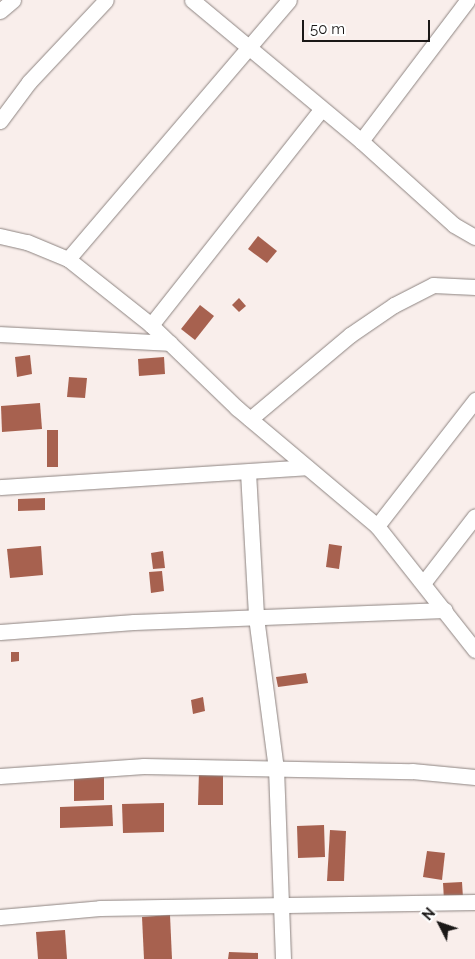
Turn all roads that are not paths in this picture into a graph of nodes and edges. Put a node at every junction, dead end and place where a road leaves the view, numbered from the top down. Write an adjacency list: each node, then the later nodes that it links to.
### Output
1 (13, 0): 6 (street)
2 (106, 0): 9 (street)
3 (192, 0): 7 (street)
4 (289, 0): 7 (street)
5 (469, 3): 10 (street)
6 (0, 11)
7 (250, 47): 8 (street); 13 (street)
8 (321, 110): 10 (street); 15 (street)
9 (0, 121)
10 (362, 141): 12 (street)
11 (0, 236): 13 (street)
12 (475, 237)
13 (68, 259): 15 (street)
14 (475, 287): 19 (street)
15 (150, 325): 17 (street)
16 (0, 334): 17 (street)
17 (170, 343): 19 (street)
18 (475, 400): 24 (street)
19 (250, 419): 20 (street)
20 (306, 467): 21 (street); 24 (street)
21 (248, 472): 22 (street); 27 (street)
22 (0, 487)
23 (475, 516): 25 (street)
24 (376, 526): 25 (street)
25 (424, 582): 26 (street)
26 (445, 610): 27 (street); 29 (street)
27 (256, 617): 28 (street); 30 (street)
28 (0, 632)
29 (475, 650)
30 (276, 768): 31 (street); 32 (street); 34 (street)
31 (0, 776)
32 (475, 777)
33 (475, 902): 34 (street)
34 (281, 904): 35 (street); 36 (street)
35 (0, 917)
36 (283, 959)

